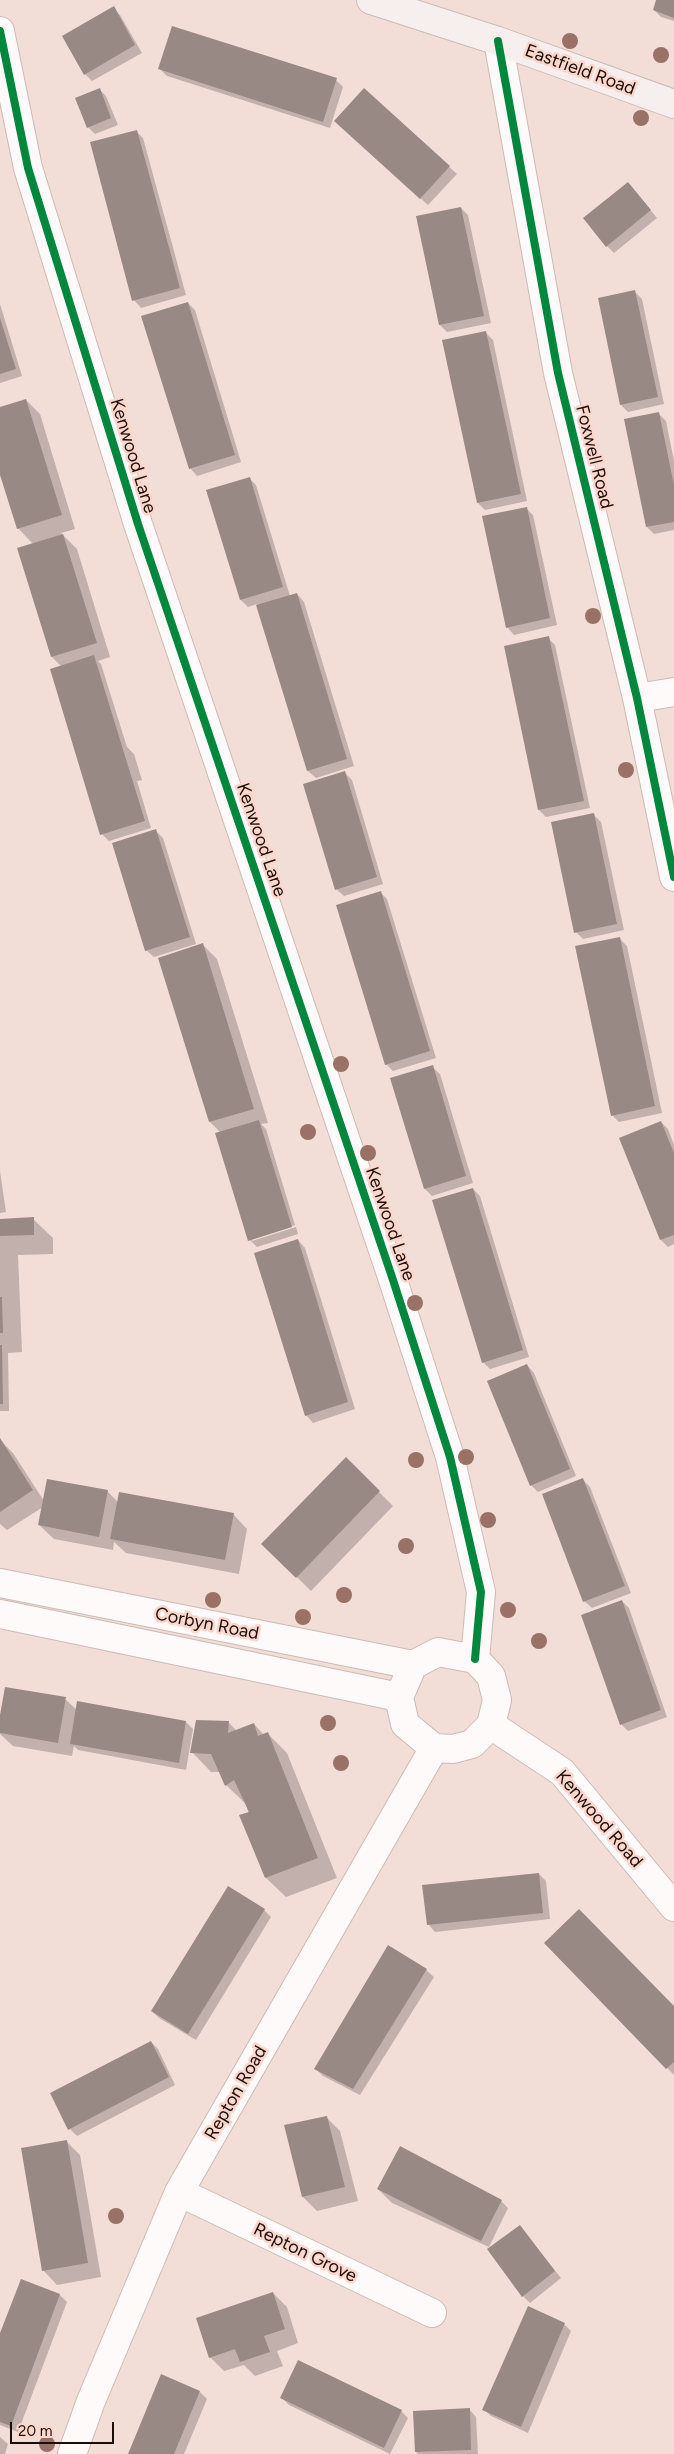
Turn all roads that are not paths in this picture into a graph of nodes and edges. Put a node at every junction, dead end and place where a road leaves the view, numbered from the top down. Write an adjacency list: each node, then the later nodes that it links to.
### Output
1 (371, 0): 3 (street, Eastfield Road)
2 (0, 31): 10 (street, Kenwood Lane)
3 (498, 41): 4 (street, Eastfield Road); 6 (street, Foxwell Road)
4 (674, 104)
5 (674, 692): 6 (street)
6 (636, 698): 7 (street, Foxwell Road)
7 (674, 877)
8 (0, 1583): 11 (street, Corbyn Road)
9 (0, 1614): 12 (street, Corbyn Road)
10 (475, 1660): 11 (street); 13 (street)
11 (413, 1665): 12 (street)
12 (399, 1696): 14 (street)
13 (490, 1725): 14 (street); 15 (street, Kenwood Road)
14 (434, 1748): 16 (street, Repton Road)
15 (674, 1907)
16 (179, 2192): 17 (street, Repton Grove); 18 (street, Repton Road)
17 (432, 2313)
18 (72, 2454)

